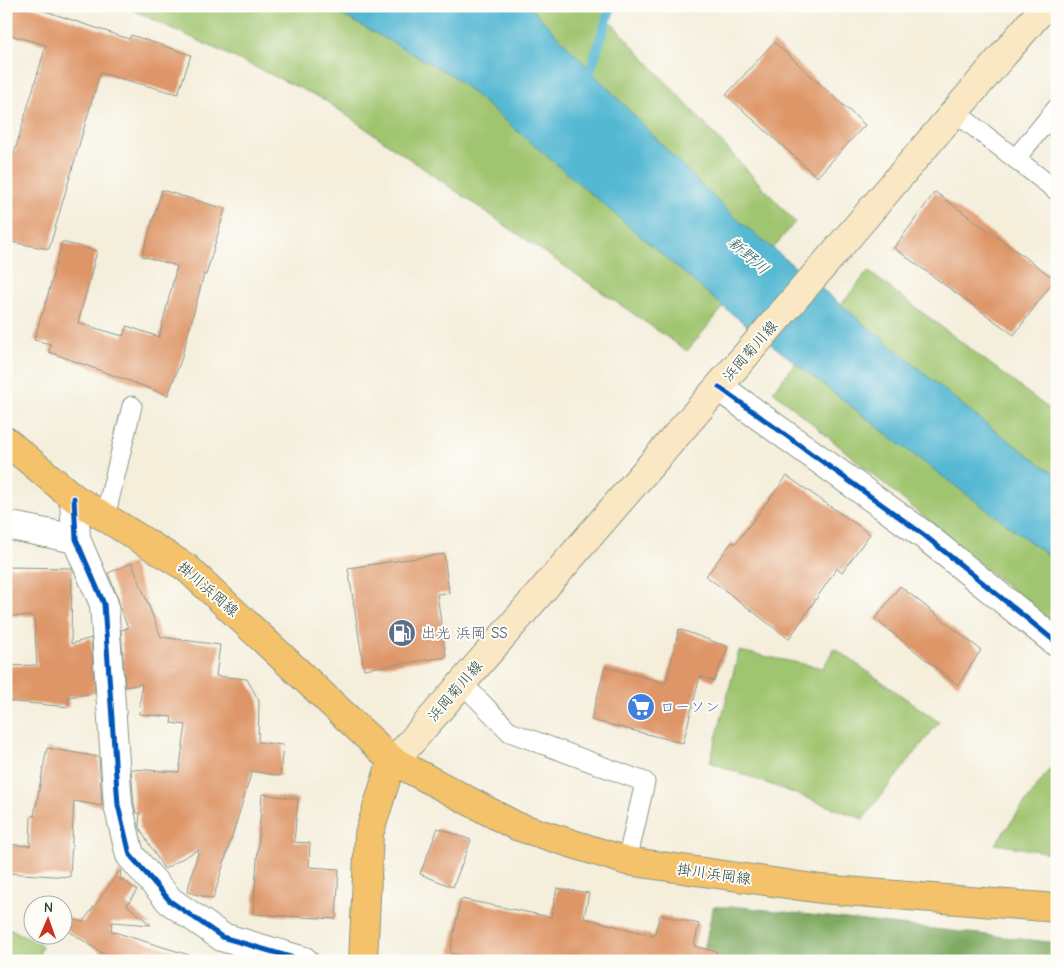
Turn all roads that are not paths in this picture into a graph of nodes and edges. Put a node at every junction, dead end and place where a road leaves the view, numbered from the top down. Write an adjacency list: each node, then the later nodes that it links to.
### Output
1 (1045, 6): 3 (main road, 浜岡菊川線)
2 (1057, 108): 4 (lane)
3 (955, 112): 4 (lane); 6 (main road, 浜岡菊川線)
4 (1016, 158): 5 (lane)
5 (1057, 190)
6 (723, 382): 13 (street); 14 (main road, 浜岡菊川線)
7 (132, 406): 10 (lane)
8 (6, 441): 9 (main road, 掛川浜岡線)
9 (74, 498): 10 (main road, 掛川浜岡線); 12 (street)
10 (105, 517): 15 (main road, 掛川浜岡線)
11 (6, 525): 12 (street)
12 (76, 539): 18 (street)
13 (1057, 643)
14 (462, 683): 15 (main road, 浜岡菊川線); 16 (lane)
15 (392, 760): 16 (main road, 掛川浜岡線); 19 (main road)
16 (627, 861): 17 (main road, 掛川浜岡線)
17 (1057, 908)
18 (304, 961)
19 (363, 961)

